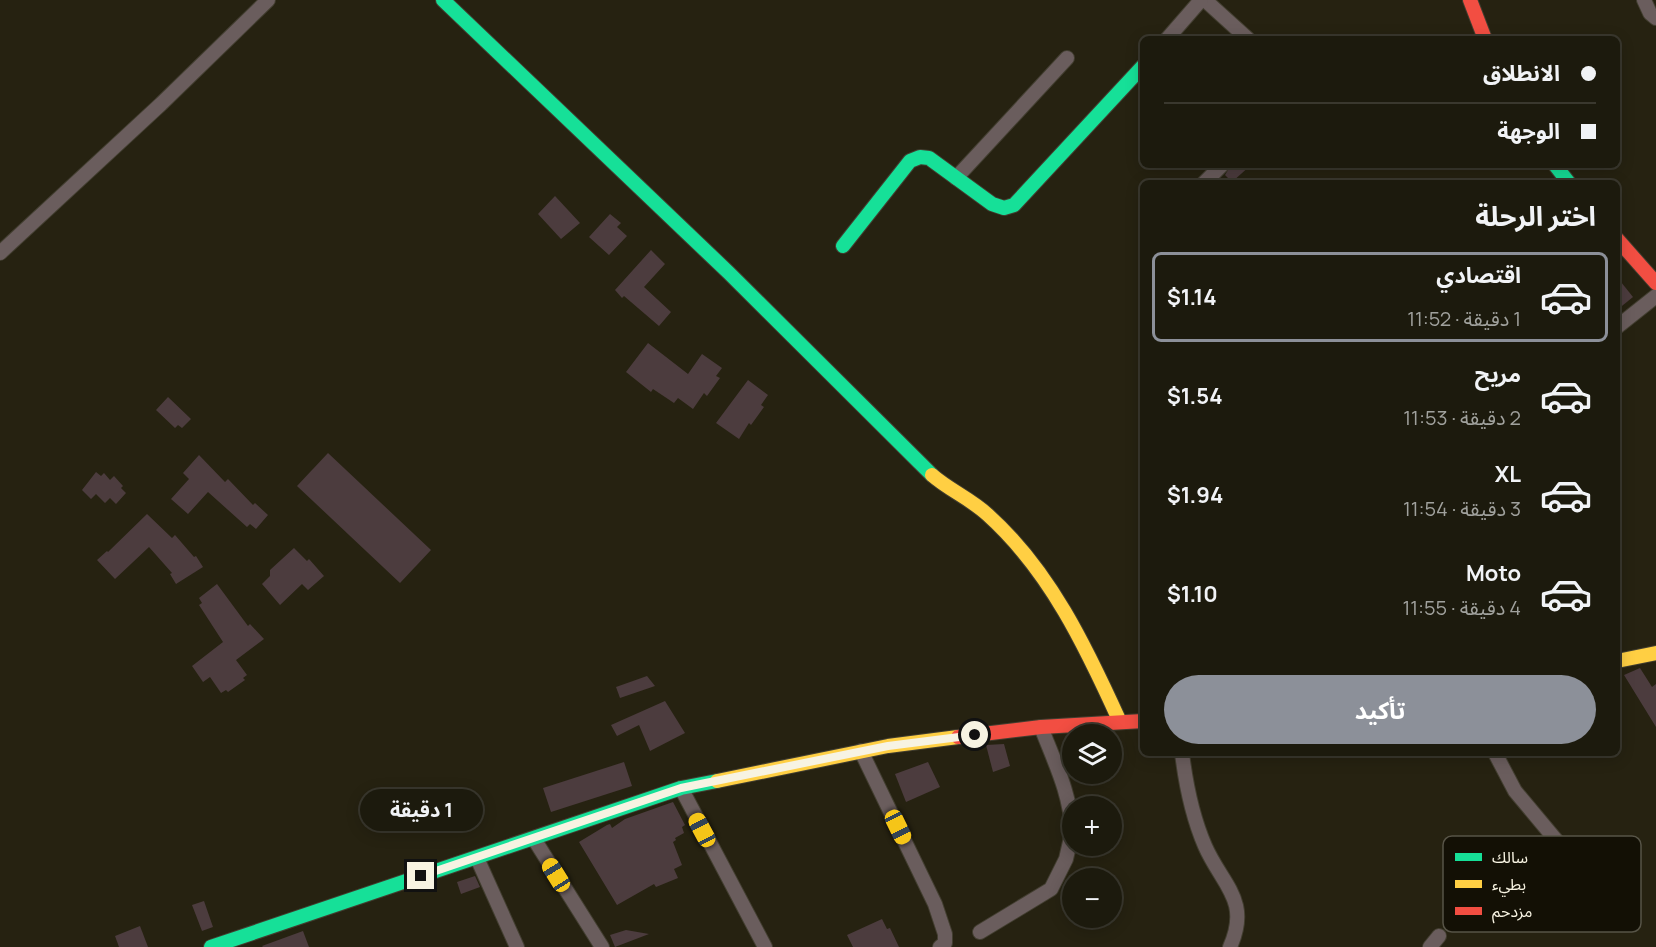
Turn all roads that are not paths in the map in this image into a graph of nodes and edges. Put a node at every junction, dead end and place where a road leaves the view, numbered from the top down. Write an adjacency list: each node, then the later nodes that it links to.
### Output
1 (268, 0): 17 (street)
2 (443, 0): 24 (street)
3 (1203, 0): 7 (street); 8 (street)
4 (1470, 0): 9 (street)
5 (1644, 0): 6 (street)
6 (1656, 18)
7 (1170, 36)
8 (1245, 36)
9 (1484, 36)
10 (1067, 58): 13 (street)
11 (1140, 69): 13 (street)
12 (1219, 168): 14 (street)
13 (956, 177): 16 (street)
14 (1207, 180)
15 (1620, 242): 18 (street)
16 (843, 246)
17 (0, 253)
18 (1656, 283)
19 (1656, 296): 20 (street)
20 (1620, 325)
21 (1656, 653): 22 (street)
22 (1620, 660)
23 (1140, 721): 24 (street)
24 (1120, 722): 25 (street)
25 (1041, 727): 26 (street); 30 (street)
26 (861, 751): 29 (street); 40 (street)
27 (1182, 756): 41 (street)
28 (1497, 756): 31 (street)
29 (681, 788): 32 (street); 39 (street)
30 (1067, 796)
31 (1553, 836)
32 (534, 839): 34 (street); 38 (street)
33 (1067, 856): 35 (street)
34 (477, 858): 36 (street); 37 (street)
35 (980, 932)
36 (211, 947)
37 (517, 947)
38 (602, 947)
39 (765, 947)
40 (940, 947)
41 (1230, 947)

